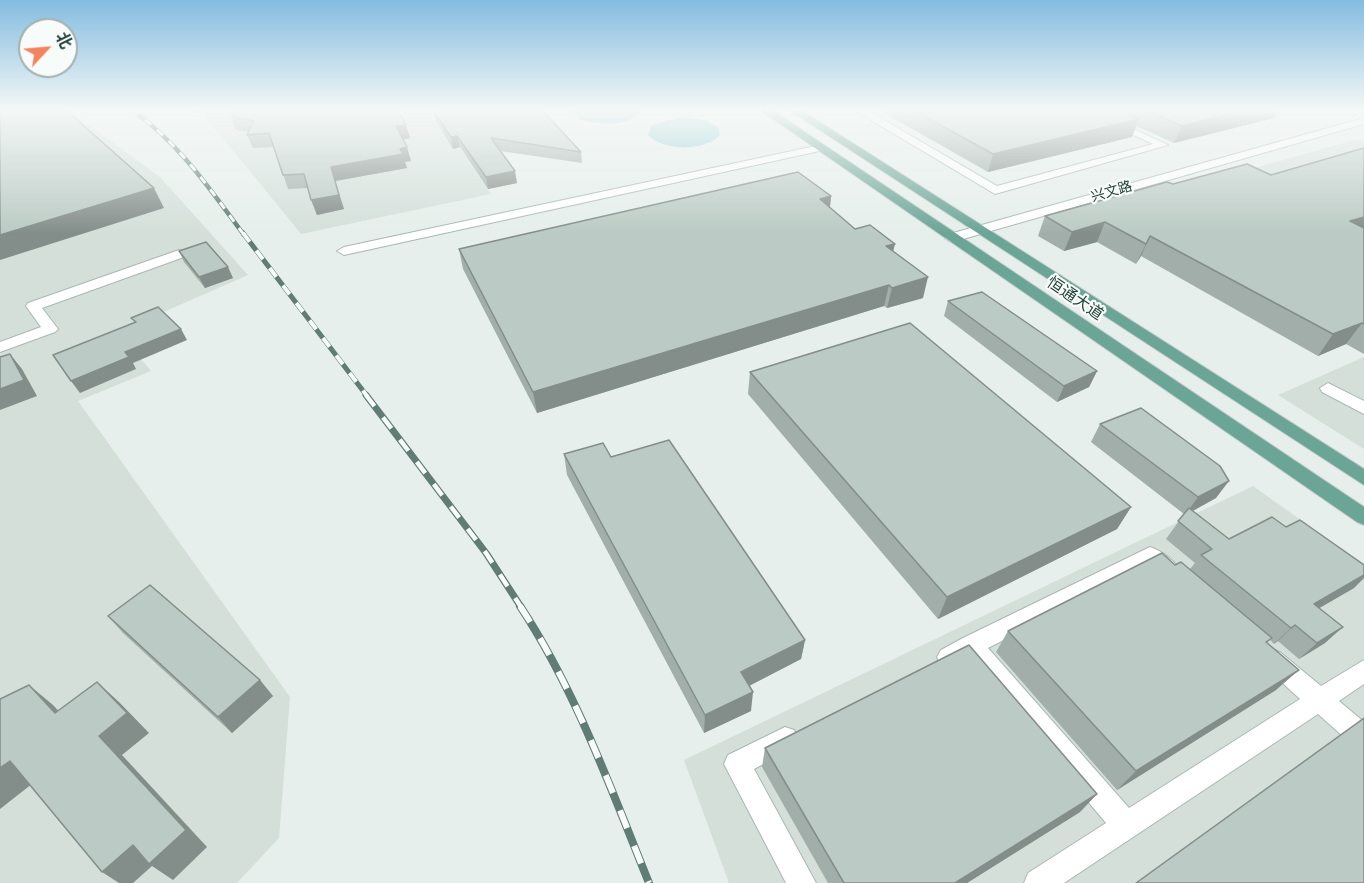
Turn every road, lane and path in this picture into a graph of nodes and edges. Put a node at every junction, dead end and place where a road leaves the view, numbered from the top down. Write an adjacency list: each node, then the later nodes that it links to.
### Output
1 (805, 151): 9 (street)
2 (825, 151): 8 (main road, 恒通大道)
3 (858, 151): 7 (main road, 恒通大道)
4 (929, 151): 5 (street)
5 (1140, 151)
6 (1259, 151): 7 (street, 兴文路)
7 (981, 230): 8 (street, 兴文路); 14 (main road, 恒通大道)
8 (951, 238): 15 (main road, 恒通大道)
9 (344, 251)
10 (179, 254): 11 (street)
11 (0, 347)
12 (1328, 388): 13 (street)
13 (1364, 408)
14 (1364, 478)
15 (1364, 517)
16 (1186, 586): 17 (street)
17 (971, 645): 19 (street); 24 (street)
18 (1257, 646): 21 (street)
19 (928, 667)
20 (1364, 671): 21 (street)
21 (1319, 700): 23 (street); 24 (street)
22 (801, 732): 25 (street)
23 (1364, 738)
24 (1126, 825): 26 (street)
25 (802, 883)
26 (1038, 883)

